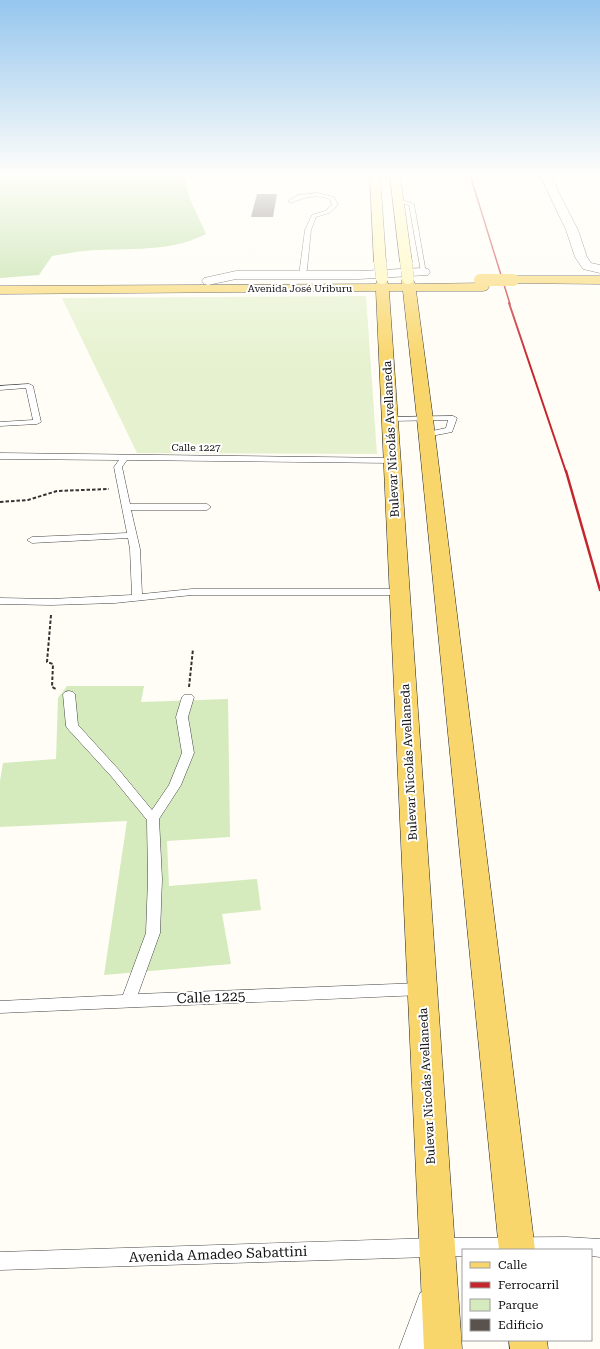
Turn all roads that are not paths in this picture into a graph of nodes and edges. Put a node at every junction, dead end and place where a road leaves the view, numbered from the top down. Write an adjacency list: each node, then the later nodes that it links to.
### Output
1 (307, 238): 8 (lane)
2 (378, 238): 12 (main road, Bulevar Nicolás Avellaneda, bridge)
3 (403, 238): 13 (main road, bridge)
4 (417, 238): 7 (lane)
5 (575, 238): 6 (street)
6 (600, 269)
7 (424, 272): 8 (street)
8 (302, 275): 10 (street)
9 (600, 280): 14 (main road, Avenida José Uriburu)
10 (208, 281): 11 (main road, Avenida José Uriburu); 12 (main road, Avenida José Uriburu)
11 (0, 282)
12 (382, 282): 13 (main road, Avenida José Uriburu); 16 (main road, Avenida José Uriburu); 18 (main road, Bulevar Nicolás Avellaneda)
13 (408, 282): 14 (main road, Avenida José Uriburu); 20 (main road)
14 (514, 284): 15 (main road, Avenida José Uriburu)
15 (600, 287)
16 (0, 290)
17 (0, 388): 19 (lane)
18 (390, 419): 20 (lane); 23 (main road, Bulevar Nicolás Avellaneda)
19 (0, 424)
20 (426, 427): 38 (main road)
21 (0, 456): 22 (lane, Calle 1227)
22 (124, 458): 23 (lane, Calle 1227); 24 (lane)
23 (392, 460): 28 (main road, Bulevar Nicolás Avellaneda)
24 (127, 507): 25 (lane); 26 (lane)
25 (207, 507)
26 (133, 535): 27 (lane); 29 (lane)
27 (32, 540)
28 (400, 592): 29 (lane); 34 (main road, Bulevar Nicolás Avellaneda)
29 (137, 597): 30 (lane)
30 (0, 601)
31 (70, 694): 33 (lane)
32 (188, 697): 33 (lane)
33 (153, 819): 35 (lane)
34 (422, 989): 35 (lane, Calle 1225); 37 (main road, Bulevar Nicolás Avellaneda)
35 (128, 1000): 36 (lane, Calle 1225)
36 (0, 1007)
37 (436, 1247): 38 (lane, Avenida Amadeo Sabattini); 40 (lane, Avenida Amadeo Sabattini); 41 (main road, Bulevar Nicolás Avellaneda)
38 (516, 1248): 39 (lane, Avenida Amadeo Sabattini)
39 (600, 1248)
40 (0, 1261)
41 (439, 1289): 42 (street); 43 (main road, Bulevar Nicolás Avellaneda)
42 (418, 1349)
43 (443, 1349)

